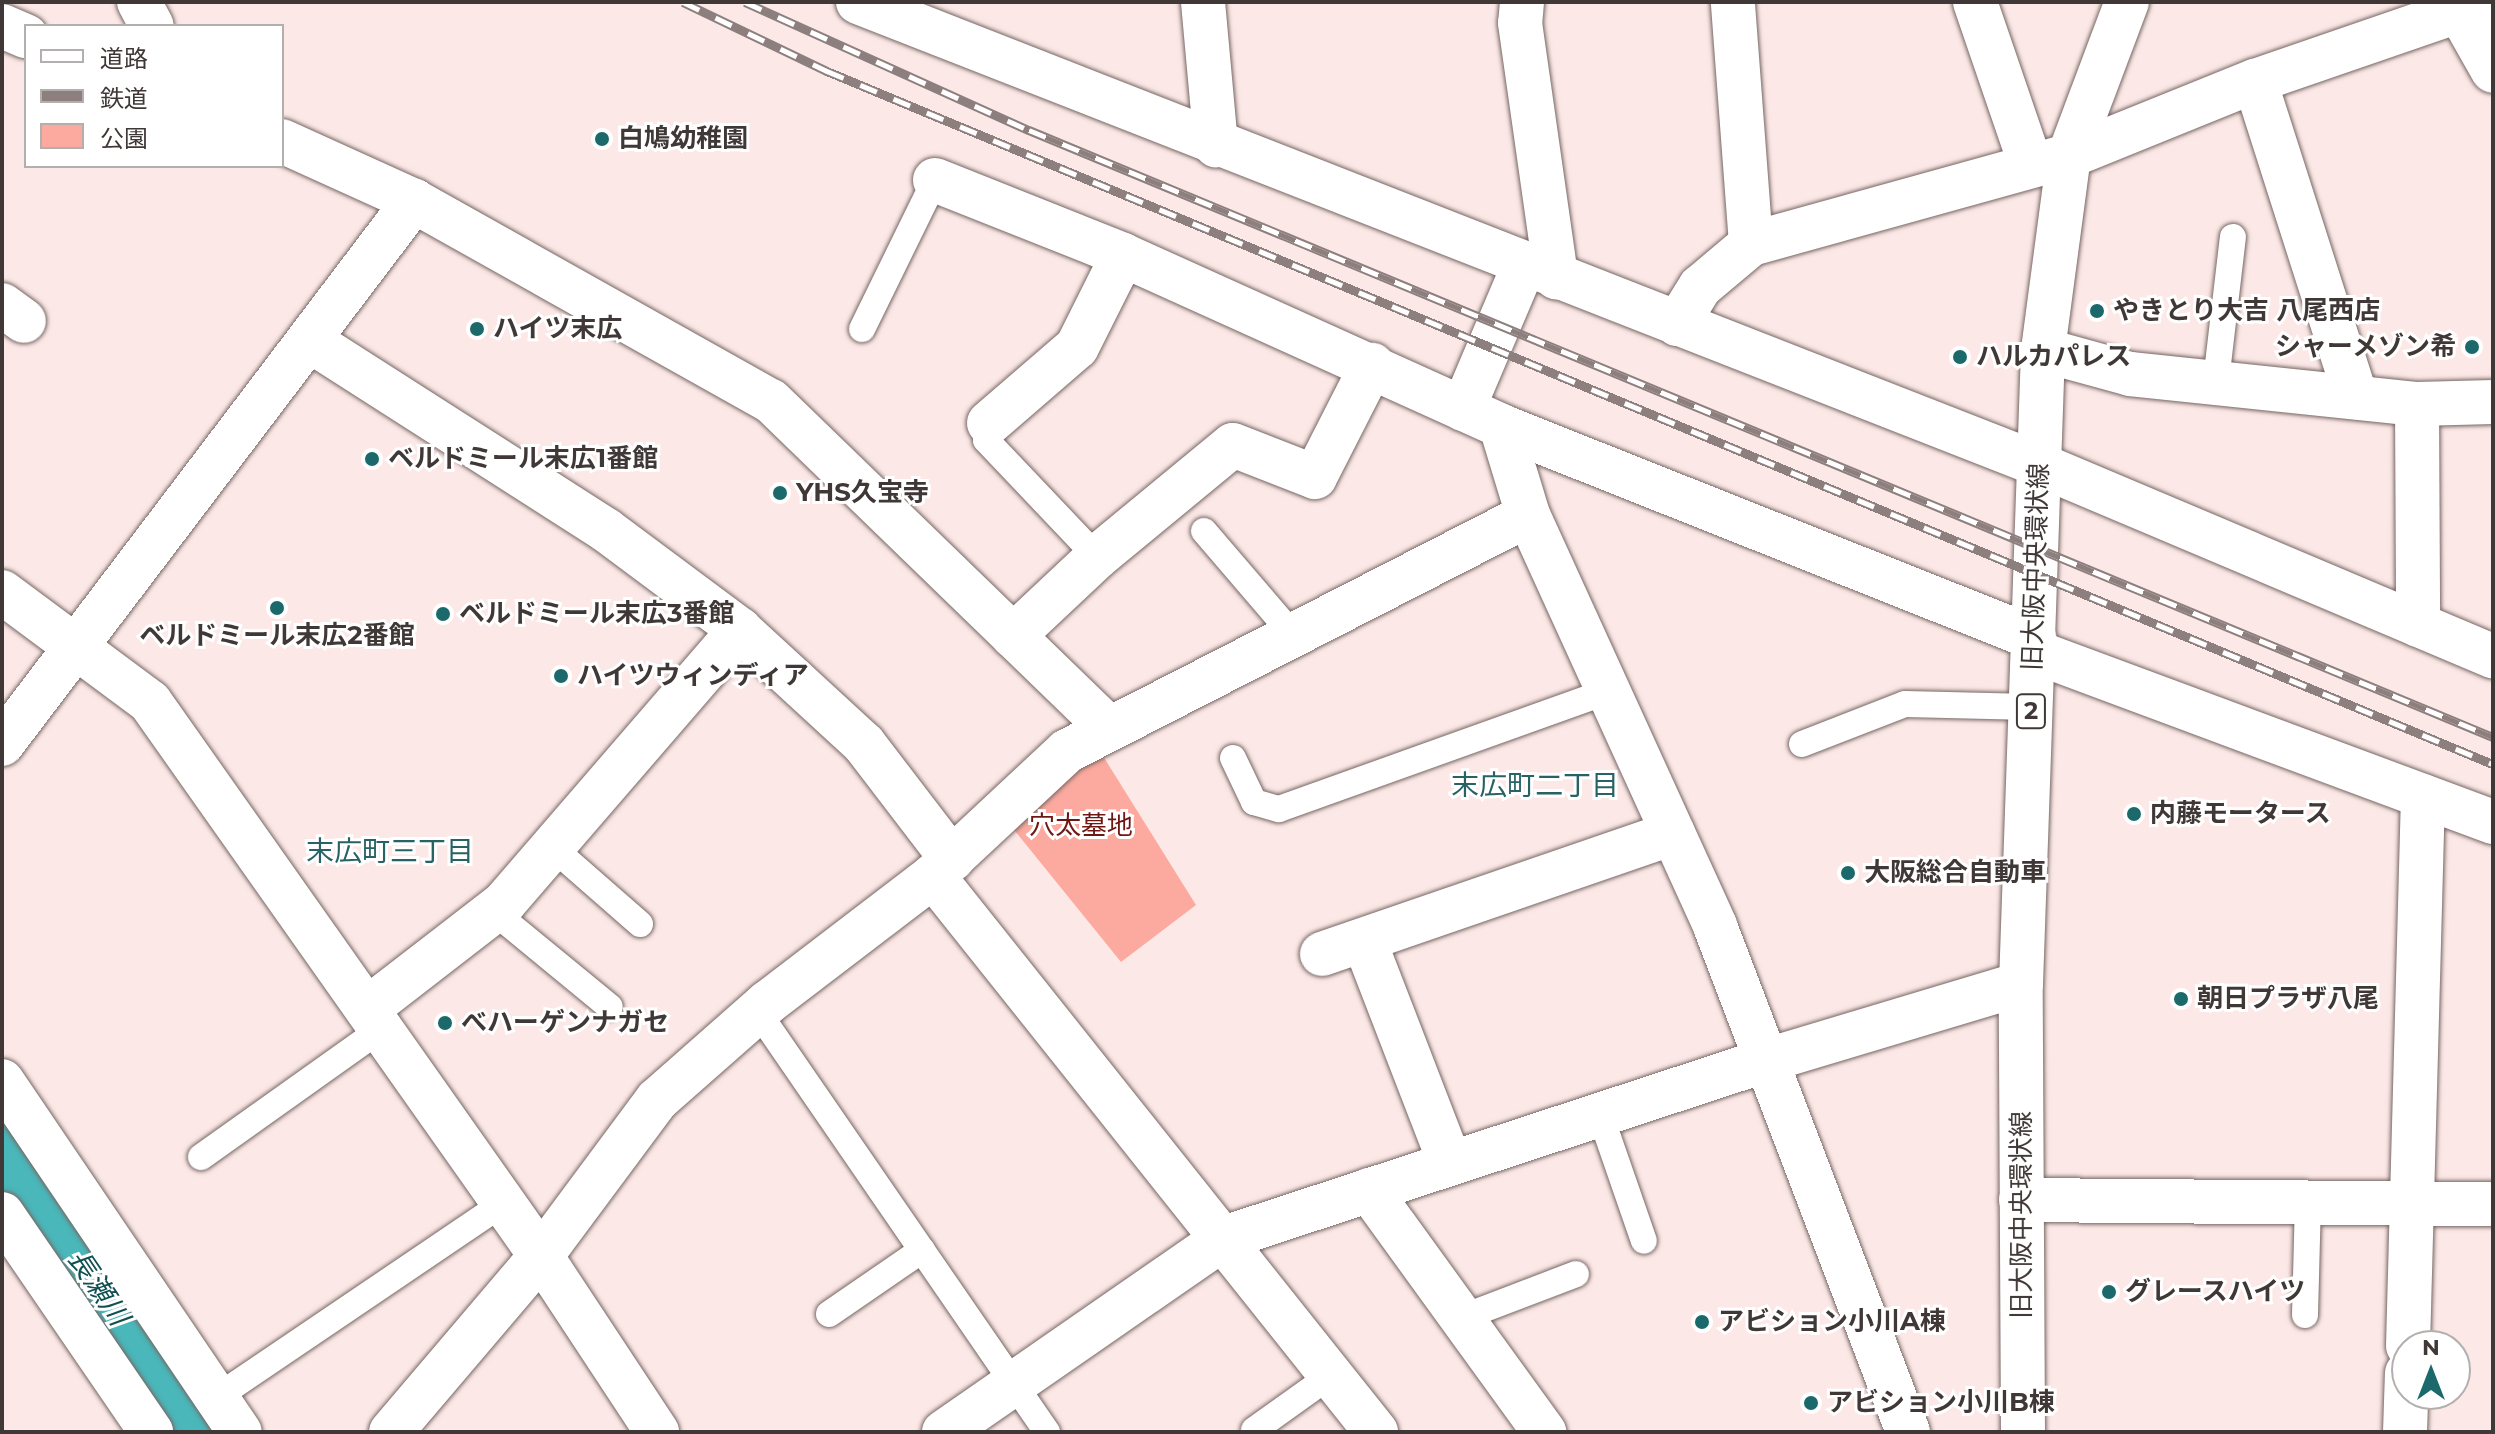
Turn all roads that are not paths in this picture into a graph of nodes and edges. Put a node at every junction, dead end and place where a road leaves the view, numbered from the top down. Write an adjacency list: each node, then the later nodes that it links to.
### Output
1 (139, 2): 9 (street)
2 (858, 2): 15 (street)
3 (1203, 2): 15 (street)
4 (1522, 2): 22 (street)
5 (1733, 2): 20 (street)
6 (1975, 2): 16 (street)
7 (2127, 2): 16 (street, 旧大阪中央環状線 / 2)
8 (2467, 8): 12 (street); 13 (street)
9 (151, 24)
10 (2, 26): 11 (street)
11 (24, 35)
12 (2493, 71)
13 (2255, 81): 16 (street); 29 (street)
14 (284, 142): 18 (street)
15 (1216, 145): 22 (street)
16 (2050, 161): 20 (street); 26 (street, 旧大阪中央環状線 / 2)
17 (935, 180): 21 (street); 24 (lane)
18 (414, 201): 25 (street); 42 (street)
19 (2233, 237): 28 (lane)
20 (1751, 244): 23 (street)
21 (1123, 255): 27 (street); 33 (street)
22 (1540, 271): 23 (street); 32 (street)
23 (1677, 324): 34 (street)
24 (862, 329)
25 (309, 340): 40 (street); 44 (street)
26 (2043, 350): 28 (street); 34 (street, 旧大阪中央環状線 / 2)
27 (1372, 365): 32 (street); 37 (street)
28 (2216, 381): 29 (street)
29 (2356, 397): 31 (street)
30 (2493, 402): 31 (street)
31 (2417, 404): 39 (street)
32 (1482, 418): 35 (street); 43 (street)
33 (989, 423): 37 (lane)
34 (2040, 465): 39 (street); 43 (street, 旧大阪中央環状線 / 2)
35 (1528, 515): 41 (street); 46 (street)
36 (1204, 531): 41 (lane)
37 (1097, 557): 42 (street)
38 (2, 592): 44 (street)
39 (2418, 625): 45 (street)
40 (740, 630): 55 (street); 56 (street)
41 (1293, 635): 48 (street)
42 (1013, 636): 48 (street)
43 (2033, 644): 47 (street, 旧大阪中央環状線 / 2); 52 (street)
44 (76, 647): 49 (street); 64 (street)
45 (2493, 656)
46 (1608, 691): 51 (lane); 54 (street)
47 (2031, 707): 50 (lane); 61 (street, 旧大阪中央環状線 / 2)
48 (1109, 729): 56 (street)
49 (2, 744)
50 (1802, 744)
51 (1233, 758)
52 (2423, 796): 53 (street); 74 (street)
53 (2493, 822)
54 (1673, 833): 59 (street); 65 (street)
55 (552, 847): 57 (street); 58 (lane)
56 (942, 867): 63 (street); 77 (street)
57 (493, 911): 62 (lane); 64 (street)
58 (640, 924)
59 (1364, 940): 60 (street); 69 (street)
60 (1322, 954)
61 (2021, 984): 65 (street); 71 (street, 旧大阪中央環状線 / 2)
62 (610, 1007)
63 (758, 1012): 79 (lane); 80 (street)
64 (374, 1019): 68 (lane); 72 (street)
65 (1764, 1061): 67 (street); 98 (street)
66 (2, 1081): 89 (street)
67 (1600, 1114): 69 (street); 78 (lane)
68 (201, 1157)
69 (1450, 1163): 70 (street)
70 (1369, 1190): 77 (street); 84 (street)
71 (2021, 1200): 73 (street); 99 (street, 旧大阪中央環状線 / 2)
72 (504, 1203): 80 (street); 89 (lane)
73 (2308, 1203): 74 (street); 83 (lane)
74 (2412, 1204): 75 (street); 85 (street)
75 (2493, 1204)
76 (2, 1214): 91 (street)
77 (1224, 1238): 86 (street); 87 (street)
78 (1644, 1241)
79 (922, 1250): 82 (lane); 87 (lane)
80 (541, 1256): 92 (street); 93 (street)
81 (1576, 1274): 84 (lane)
82 (829, 1314)
83 (2305, 1315)
84 (1461, 1318): 97 (street)
85 (2408, 1330)
86 (1331, 1375): 90 (lane); 96 (street)
87 (1014, 1384): 94 (street); 95 (lane)
88 (2406, 1410): 100 (street)
89 (228, 1414)
90 (1254, 1430)
91 (151, 1432)
92 (391, 1432)
93 (657, 1432)
94 (944, 1432)
95 (1047, 1432)
96 (1376, 1432)
97 (1544, 1432)
98 (1908, 1432)
99 (2023, 1432)
100 (2405, 1432)

